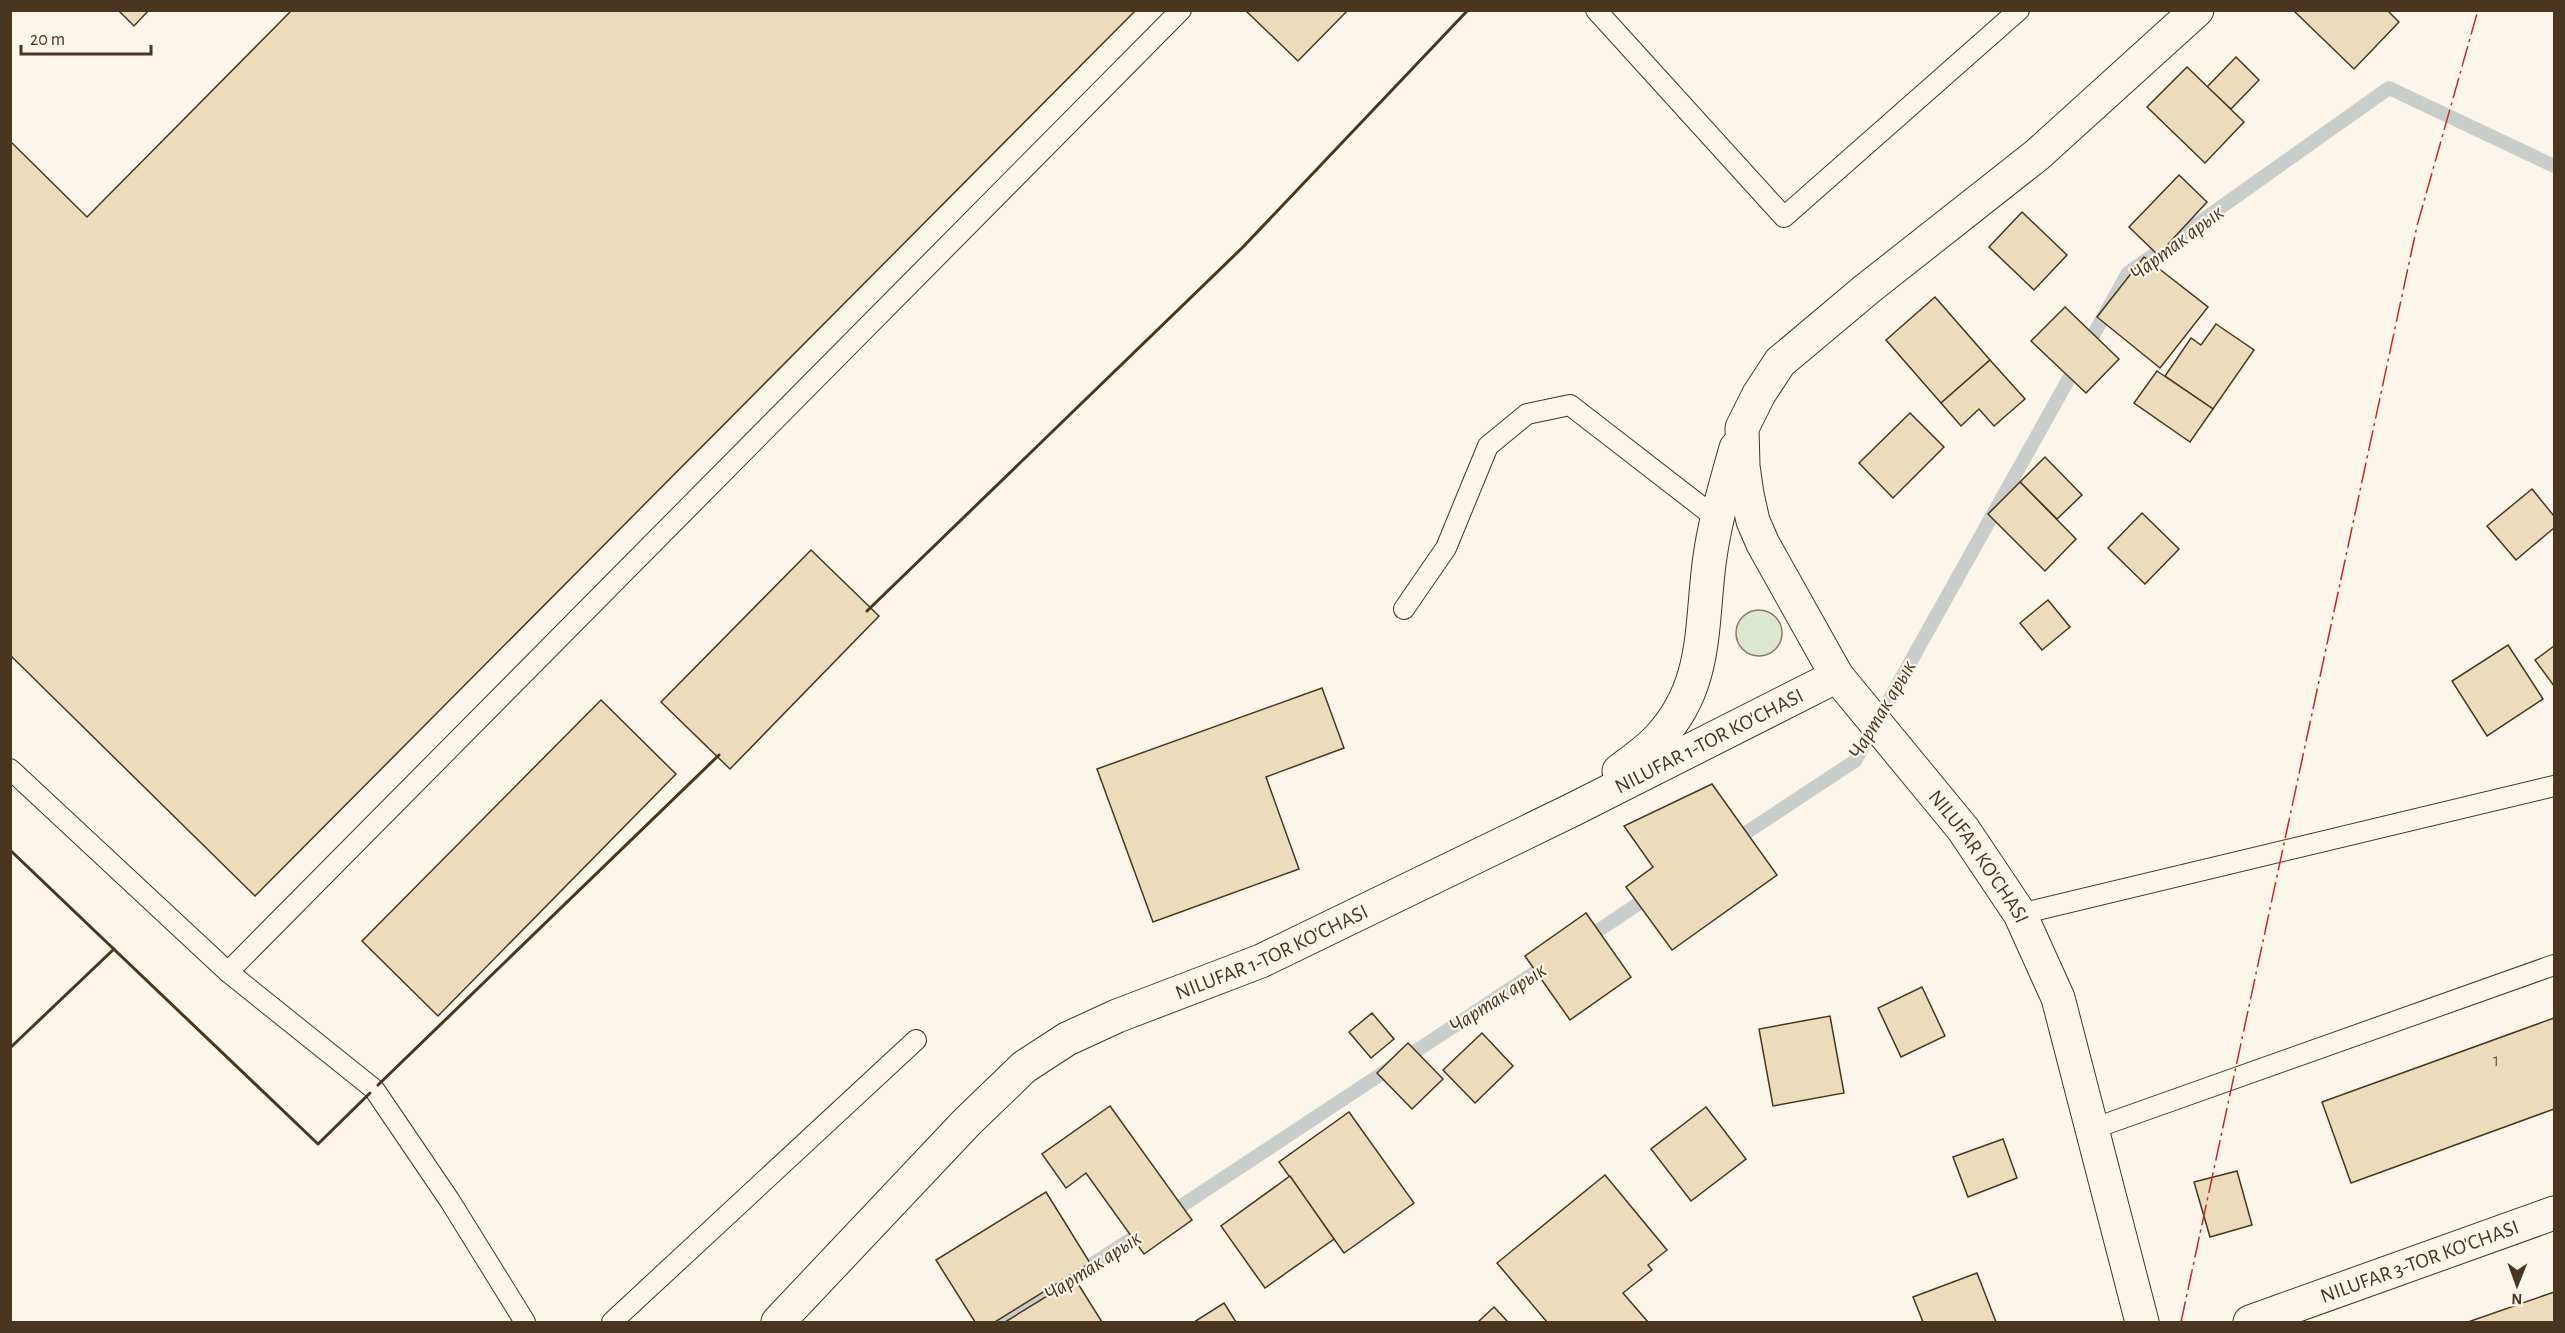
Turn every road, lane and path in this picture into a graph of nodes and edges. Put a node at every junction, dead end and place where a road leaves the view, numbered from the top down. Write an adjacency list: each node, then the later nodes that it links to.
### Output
1 (1182, 10): 14 (lane)
2 (1596, 10): 3 (lane)
3 (2019, 10)
4 (2197, 10): 5 (street, NILUFAR KO'CHASI)
5 (1742, 428): 6 (street, NILUFAR KO'CHASI); 8 (street, NILUFAR KO'CHASI)
6 (1716, 518): 7 (lane); 11 (street, NILUFAR KO'CHASI)
7 (1404, 609)
8 (1837, 676): 11 (street, NILUFAR 1-TOR KO'CHASI); 12 (street, NILUFAR KO'CHASI)
9 (10, 768): 14 (lane)
10 (2554, 786): 12 (lane)
11 (1572, 810): 20 (street, NILUFAR 1-TOR KO'CHASI)
12 (2020, 914): 16 (street, NILUFAR KO'CHASI)
13 (2554, 965): 16 (lane)
14 (228, 972): 18 (lane)
15 (916, 1040): 19 (lane)
16 (2092, 1129): 21 (street, NILUFAR KO'CHASI)
17 (2554, 1213): 22 (street, NILUFAR 3-TOR KO'CHASI)
18 (525, 1323)
19 (612, 1323)
20 (778, 1323)
21 (2142, 1323)
22 (2250, 1323)

